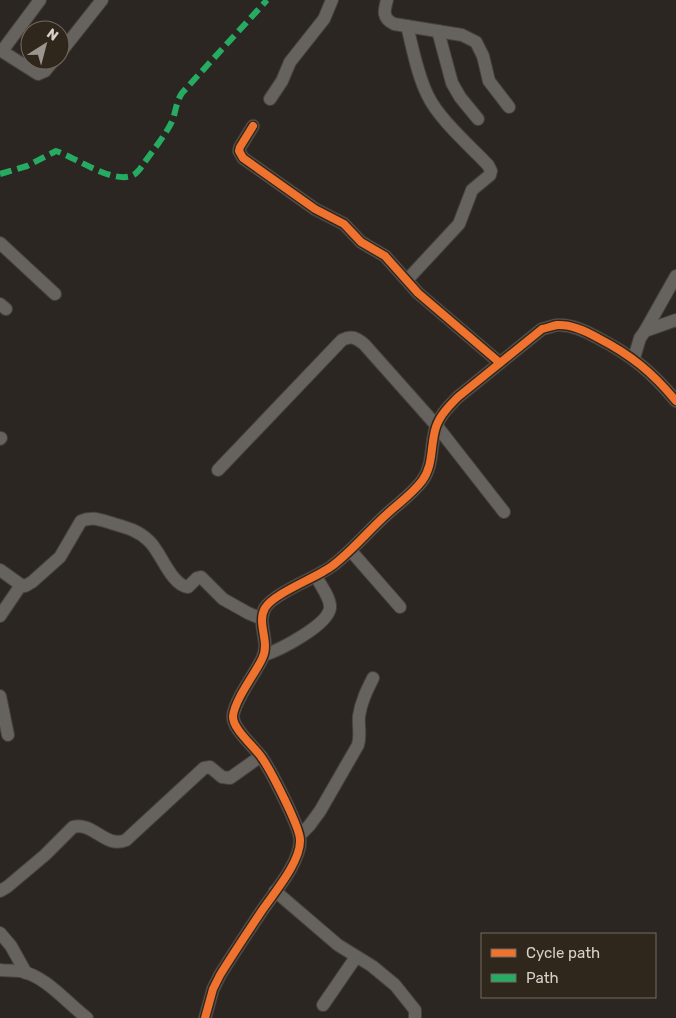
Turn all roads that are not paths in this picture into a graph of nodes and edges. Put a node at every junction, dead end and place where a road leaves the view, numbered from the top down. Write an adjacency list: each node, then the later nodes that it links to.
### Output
1 (40, 0): 8 (street)
2 (102, 0): 7 (street)
3 (332, 0): 12 (street)
4 (387, 0): 5 (street)
5 (407, 26): 6 (street); 18 (street)
6 (438, 31): 13 (street); 14 (street)
7 (70, 40)
8 (1, 50): 9 (street)
9 (20, 62)
10 (32, 70): 11 (street)
11 (46, 70)
12 (270, 99)
13 (509, 108)
14 (478, 119)
15 (253, 126): 18 (street)
16 (0, 243): 19 (street)
17 (676, 276): 21 (street)
18 (407, 280): 23 (street)
19 (55, 294)
20 (676, 320): 21 (street)
21 (645, 331): 22 (street)
22 (634, 358): 23 (street); 24 (street)
23 (500, 363): 26 (street)
24 (671, 387): 25 (street)
25 (676, 401)
26 (436, 425): 27 (street); 28 (street); 29 (street)
27 (218, 470)
28 (504, 512)
29 (351, 551): 31 (street); 33 (street)
30 (0, 570): 32 (street)
31 (316, 576): 35 (street); 36 (street)
32 (21, 585): 34 (street); 35 (street)
33 (400, 607)
34 (0, 616)
35 (262, 619): 36 (street)
36 (264, 654): 40 (street)
37 (373, 678): 41 (street)
38 (0, 696): 39 (street)
39 (8, 735)
40 (261, 756): 41 (street); 43 (street)
41 (300, 836): 42 (street)
42 (276, 891): 45 (street); 50 (street)
43 (0, 892)
44 (0, 933): 47 (street)
45 (356, 957): 48 (street); 51 (street)
46 (0, 970): 47 (street)
47 (26, 973): 49 (street)
48 (323, 1005)
49 (77, 1015)
50 (205, 1018)
51 (415, 1018)

